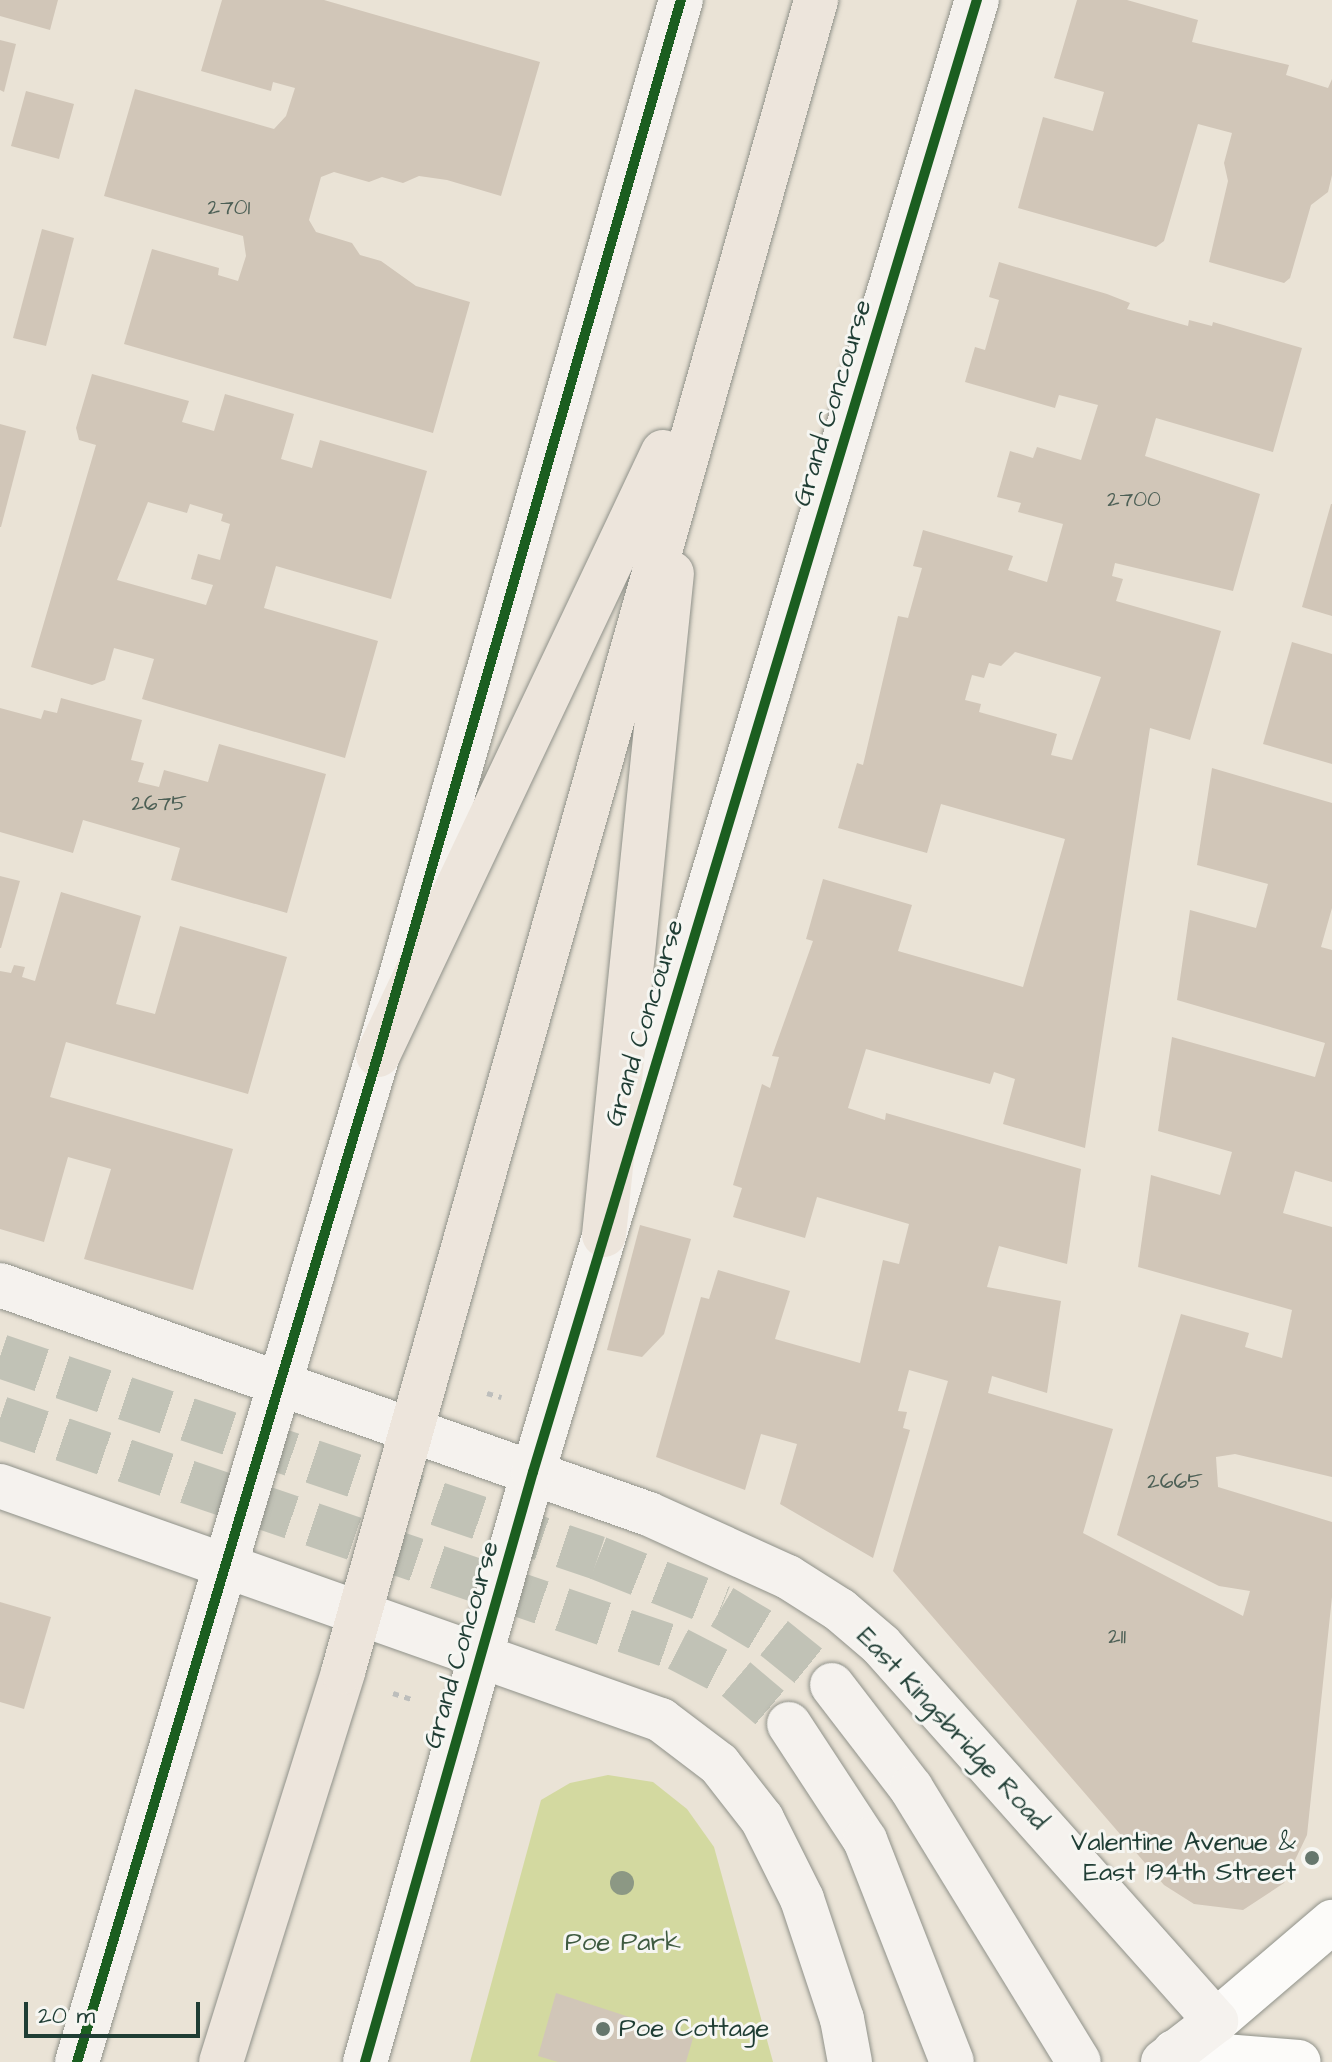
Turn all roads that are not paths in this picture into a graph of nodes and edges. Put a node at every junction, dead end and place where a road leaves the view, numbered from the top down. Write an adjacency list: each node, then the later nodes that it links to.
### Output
1 (681, 0): 6 (street)
2 (816, 0): 4 (main road)
3 (977, 0): 7 (street, Grand Concourse)
4 (718, 337): 5 (main road); 6 (main road)
5 (685, 452): 7 (main road); 10 (main road)
6 (378, 1055): 9 (street)
7 (604, 1235): 11 (street, Grand Concourse)
8 (0, 1285): 9 (street, East Kingsbridge Road)
9 (275, 1384): 10 (street, East Kingsbridge Road); 13 (street)
10 (411, 1431): 11 (street, East Kingsbridge Road); 14 (main road)
11 (533, 1472): 15 (street, Grand Concourse); 19 (street, East Kingsbridge Road)
12 (0, 1486): 13 (street)
13 (222, 1566): 14 (street); 21 (street)
14 (360, 1615): 15 (street); 22 (main road)
15 (481, 1657): 23 (street, Grand Concourse); 24 (street)
16 (832, 1685): 26 (street)
17 (789, 1724): 25 (street)
18 (1332, 1922): 19 (street)
19 (1216, 2021): 20 (street)
20 (1168, 2057): 27 (street)
21 (77, 2062)
22 (221, 2062)
23 (365, 2062)
24 (850, 2062)
25 (952, 2062)
26 (1079, 2062)
27 (1299, 2062)

